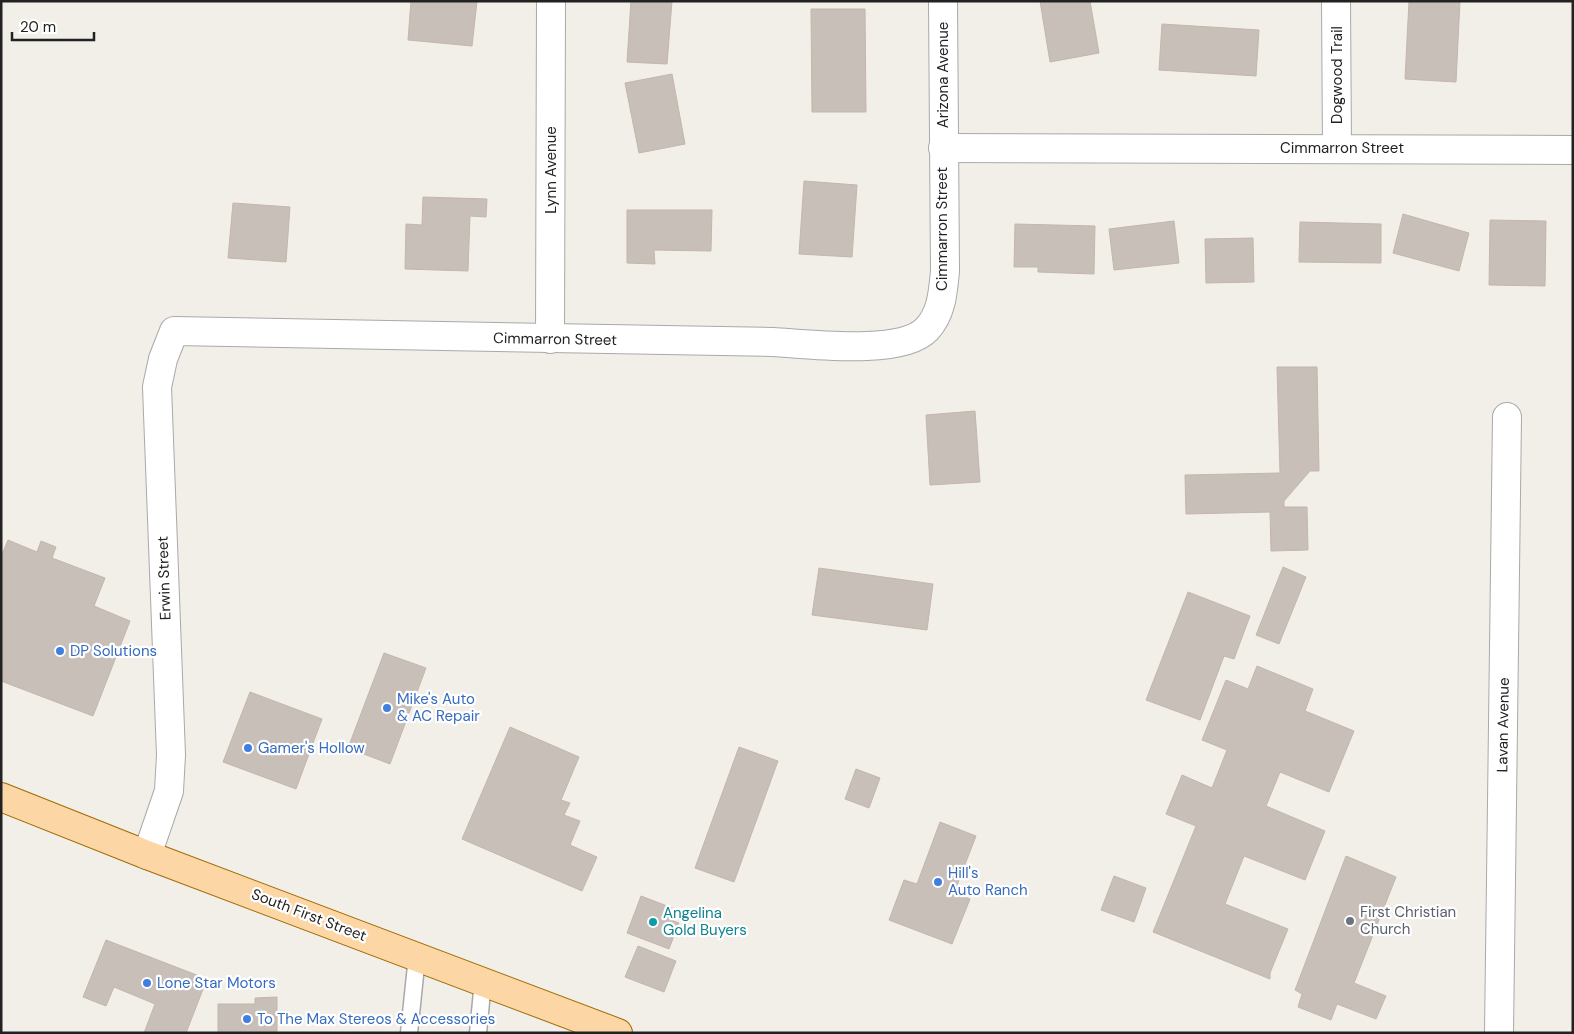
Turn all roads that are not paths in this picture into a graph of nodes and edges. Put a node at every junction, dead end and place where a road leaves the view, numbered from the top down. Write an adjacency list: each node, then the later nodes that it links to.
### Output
1 (551, 1): 8 (street, Lynn Avenue)
2 (943, 1): 4 (street, Arizona Avenue)
3 (1336, 1): 5 (street, Dogwood Trail)
4 (943, 148): 5 (street, Cimmarron Street); 8 (street, Cimmarron Street)
5 (1337, 148): 6 (street, Cimmarron Street)
6 (1573, 150)
7 (174, 331): 8 (street, Cimmarron Street); 11 (street, Erwin Street)
8 (550, 339)
9 (1507, 417): 17 (street, Lavan Avenue)
10 (1, 797): 11 (main road, South First Street)
11 (147, 855): 12 (main road, South First Street)
12 (417, 956): 13 (main road, South First Street); 14 (lane)
13 (483, 981): 15 (lane); 16 (main road, South First Street)
14 (409, 1033)
15 (478, 1033)
16 (618, 1033)
17 (1499, 1033)

